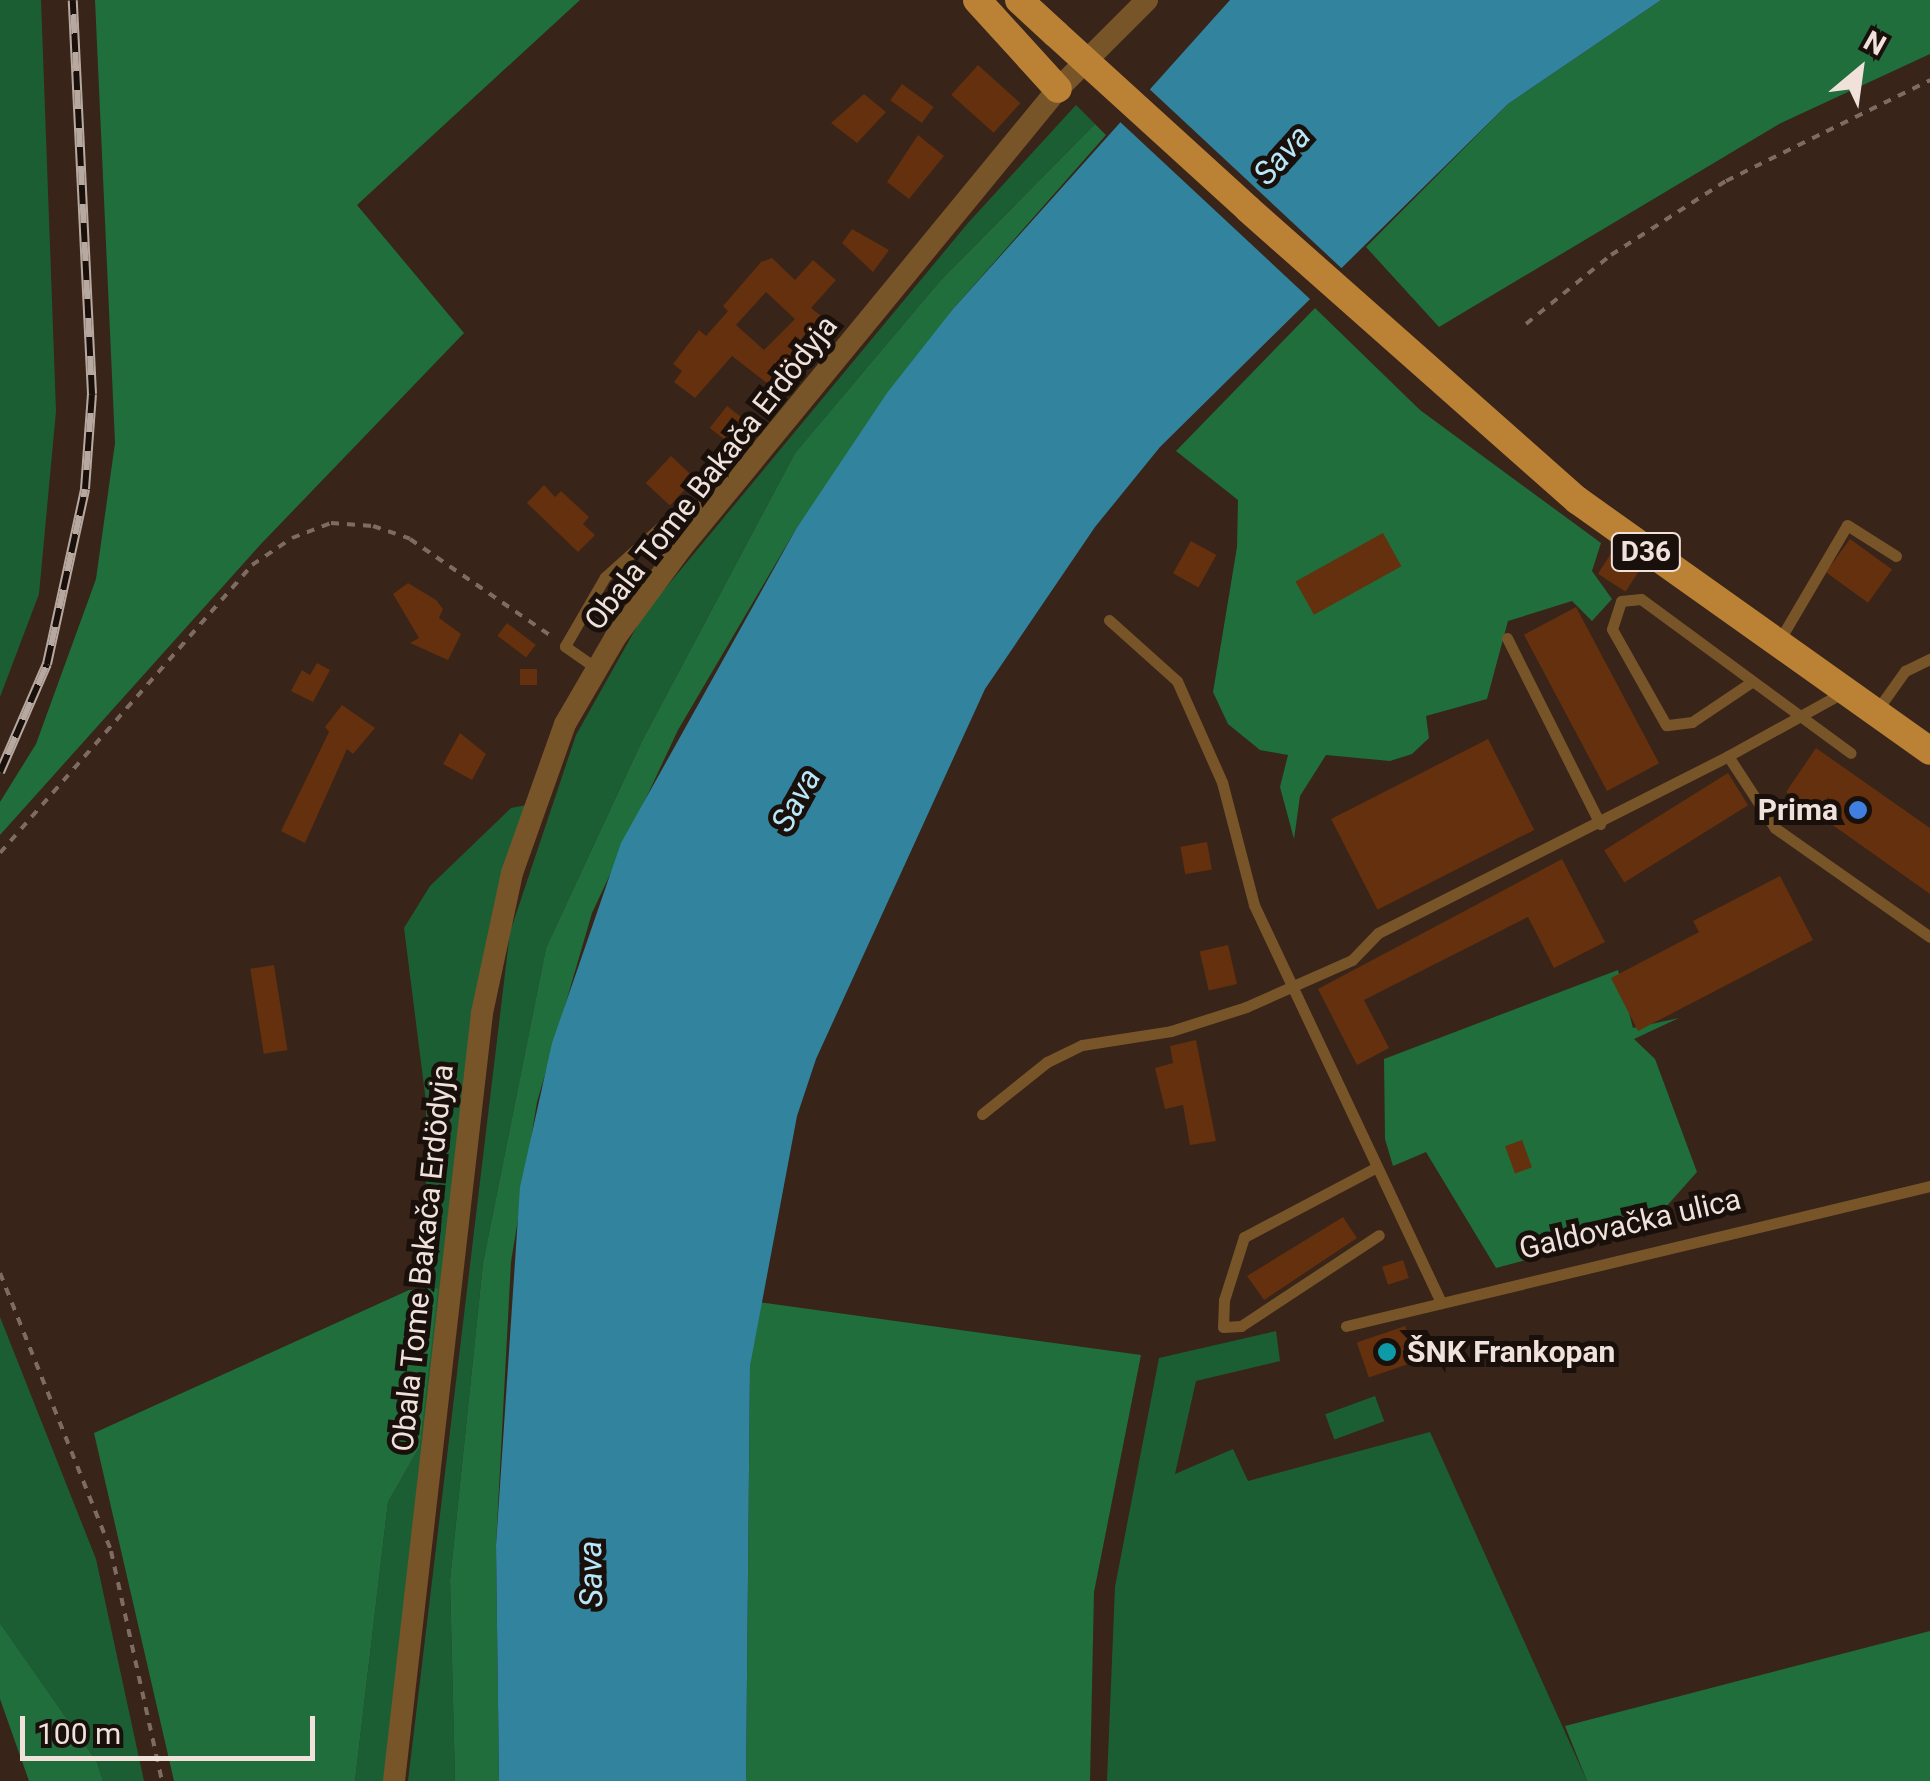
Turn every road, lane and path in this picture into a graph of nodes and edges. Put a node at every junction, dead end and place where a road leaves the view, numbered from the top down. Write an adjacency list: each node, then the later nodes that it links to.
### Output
1 (977, 0): 5 (main road)
2 (1019, 0): 11 (main road, D36, bridge)
3 (1147, 0): 5 (street, Obala Tome Bakača Erdödyja)
4 (1930, 80): 6 (path)
5 (1058, 89): 7 (street, Obala Tome Bakača Erdödyja)
6 (1526, 324)
7 (719, 502): 12 (lane); 14 (street, Obala Tome Bakača Erdödyja)
8 (1896, 556): 11 (lane)
9 (1109, 620): 25 (lane)
10 (1507, 638): 22 (lane)
11 (1777, 645): 16 (main road, D36)
12 (565, 646): 14 (lane); 23 (path)
13 (1930, 659): 17 (lane)
14 (596, 668): 34 (street, Obala Tome Bakača Erdödyja)
15 (1750, 683): 15 (lane); 18 (lane)
16 (1844, 692): 17 (main road, D36); 18 (lane)
17 (1875, 713): 19 (main road, D36)
18 (1800, 716): 20 (lane); 21 (lane)
19 (1930, 751)
20 (1851, 753)
21 (1728, 756): 22 (lane); 24 (lane)
22 (1600, 824): 25 (lane)
23 (0, 853)
24 (1930, 936)
25 (1294, 986): 26 (lane); 27 (lane)
26 (982, 1114)
27 (1375, 1168): 29 (lane); 31 (lane)
28 (1930, 1186): 31 (lane, Galdovačka ulica)
29 (1379, 1235)
30 (0, 1273): 33 (path)
31 (1440, 1303): 32 (lane, Galdovačka ulica)
32 (1346, 1326)
33 (162, 1781)
34 (394, 1781)

